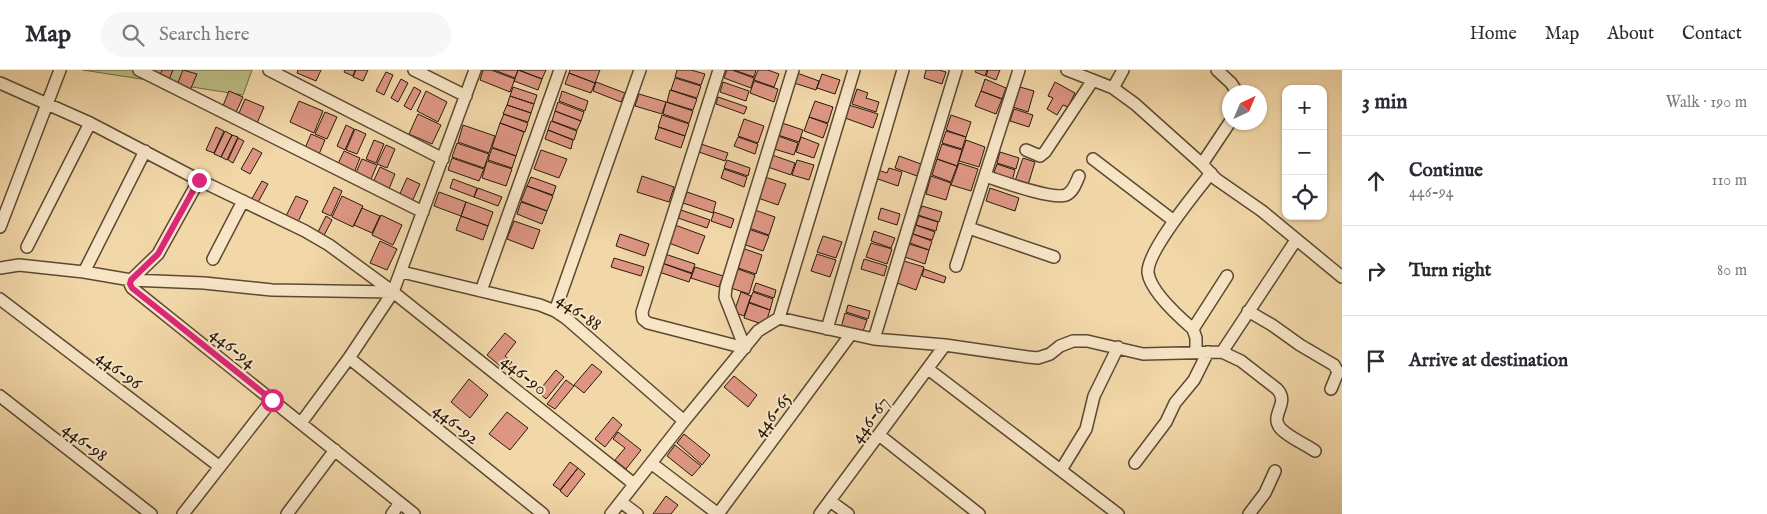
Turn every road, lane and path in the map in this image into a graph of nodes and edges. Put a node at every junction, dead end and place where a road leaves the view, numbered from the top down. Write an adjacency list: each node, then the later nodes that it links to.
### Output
1 (60, 70): 22 (street)
2 (139, 70): 35 (street)
3 (269, 70): 27 (street)
4 (414, 70): 21 (street)
5 (475, 70): 21 (street)
6 (560, 70): 50 (street)
7 (640, 70): 53 (street)
8 (719, 70): 62 (street)
9 (793, 70): 62 (street)
10 (854, 70): 55 (street)
11 (903, 70): 56 (street)
12 (956, 70): 59 (street)
13 (1019, 70): 31 (street)
14 (1067, 70): 17 (street)
15 (1123, 70): 20 (street)
16 (1217, 70): 19 (street)
17 (1093, 80): 20 (street); 25 (street)
18 (0, 83): 22 (street, 446-90)
19 (1232, 85)
20 (1113, 88): 29 (street)
21 (466, 96): 27 (street)
22 (47, 103): 23 (street, 446-90); 37 (street)
23 (90, 123): 26 (street, 446-90); 40 (street)
24 (1225, 130): 29 (street)
25 (1026, 150)
26 (145, 151): 33 (street, 446-90); 45 (street)
27 (443, 159): 35 (street)
28 (1093, 159): 36 (street)
29 (1202, 164): 30 (street)
30 (1211, 173): 36 (street); 39 (street)
31 (985, 176): 32 (street); 38 (street)
32 (1078, 176)
33 (199, 180): 34 (street, 446-90); 49 (street)
34 (243, 201): 42 (street); 51 (street, 446-90)
35 (424, 212): 46 (street)
36 (1174, 221): 57 (street)
37 (0, 227)
38 (968, 228): 41 (street); 43 (street)
39 (1296, 240): 48 (street); 54 (street)
40 (27, 247)
41 (1054, 257)
42 (213, 259)
43 (956, 266)
44 (0, 268): 45 (street)
45 (84, 272): 49 (street)
46 (402, 272): 50 (street, 446-88); 51 (street)
47 (1227, 276): 57 (street)
48 (1342, 277)
49 (131, 280): 51 (street); 69 (street, 446-94)
50 (481, 291): 53 (street, 446-88)
51 (393, 292): 65 (street); 80 (street, 446-90)
52 (0, 299): 77 (street, 446-96)
53 (555, 310): 70 (street, 446-88)
54 (1248, 311): 64 (street); 67 (street)
55 (780, 318): 56 (street); 62 (street)
56 (827, 329): 58 (street)
57 (1193, 329): 63 (street)
58 (851, 334): 59 (street); 92 (street, 446-65)
59 (874, 339): 60 (street)
60 (945, 345): 61 (street); 66 (street, 446-67)
61 (1118, 347): 63 (street); 78 (street)
62 (745, 348): 70 (street)
63 (1202, 352): 64 (street); 76 (street)
64 (1222, 352): 74 (street)
65 (349, 358): 71 (street); 89 (street, 446-92)
66 (928, 369): 72 (street, 446-67); 78 (street)
67 (1330, 389)
68 (0, 396): 84 (street, 446-98)
69 (272, 400): 71 (street, 446-94); 77 (street)
70 (684, 421): 75 (street)
71 (301, 423): 73 (street, 446-94)
72 (879, 435): 81 (street, 446-67); 95 (street)
73 (334, 450): 83 (street, 446-94); 86 (street)
74 (1315, 451)
75 (651, 463): 80 (street); 92 (street)
76 (1135, 464)
77 (220, 467): 85 (street)
78 (1061, 470): 96 (street)
79 (1275, 470): 97 (street)
80 (634, 484): 82 (street)
81 (830, 501): 93 (street, 446-67); 94 (street)
82 (621, 502): 90 (street); 91 (street)
83 (400, 503): 87 (street); 88 (street, 446-94)
84 (151, 514)
85 (183, 514)
86 (287, 514)
87 (392, 514)
88 (414, 514)
89 (543, 514)
90 (611, 514)
91 (637, 514)
92 (718, 514)
93 (820, 514)
94 (848, 514)
95 (979, 514)
96 (1118, 514)
97 (1249, 514)

